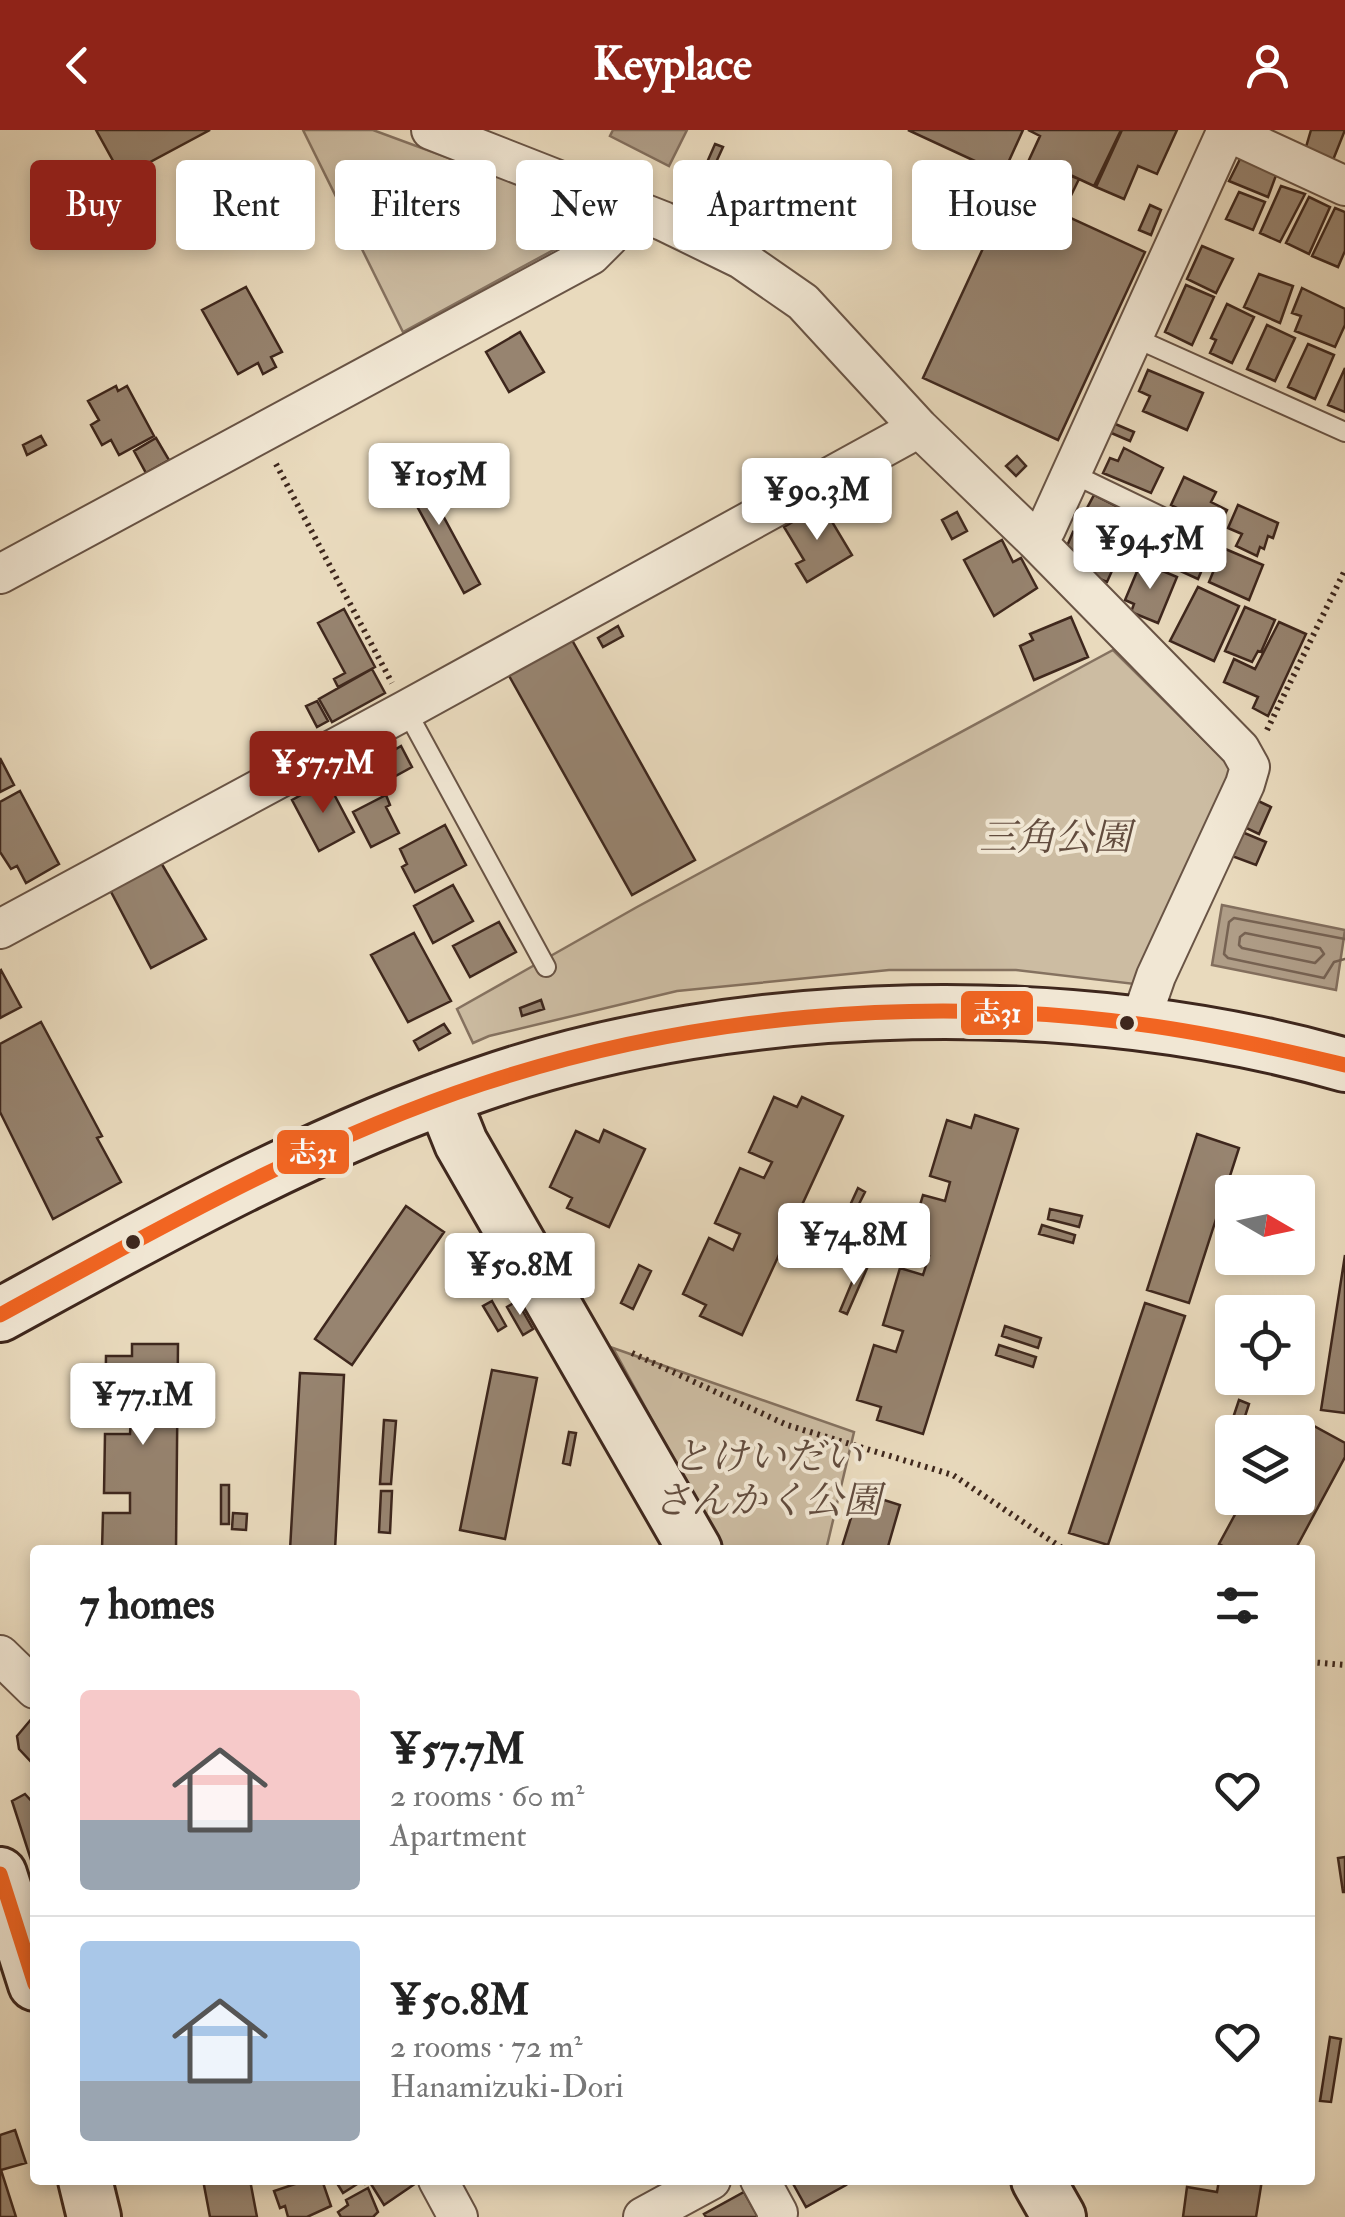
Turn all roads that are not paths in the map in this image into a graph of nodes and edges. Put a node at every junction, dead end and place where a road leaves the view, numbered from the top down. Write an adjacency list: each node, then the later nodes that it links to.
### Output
1 (431, 130): 3 (street)
2 (1226, 131): 4 (street); 7 (street)
3 (516, 163)
4 (1345, 186)
5 (653, 217): 8 (street)
6 (595, 250): 13 (street)
7 (1133, 337): 9 (lane); 10 (street)
8 (919, 428): 12 (street); 14 (street)
9 (1345, 432)
10 (1071, 473): 11 (lane); 12 (street)
11 (1181, 526)
12 (1035, 540): 17 (street)
13 (0, 574)
14 (406, 710): 15 (street); 16 (lane)
15 (0, 928)
16 (546, 967)
17 (1139, 1024): 18 (street); 19 (street)
18 (1345, 1064)
19 (443, 1098): 20 (street); 21 (street)
20 (0, 1315)
21 (678, 1544)
22 (0, 1655): 23 (street)
23 (30, 1684)
24 (0, 1874): 25 (street)
25 (30, 1968)
26 (86, 2185): 31 (street)
27 (441, 2185): 32 (street)
28 (702, 2185): 33 (street)
29 (763, 2185): 34 (street)
30 (1041, 2185): 35 (street)
31 (94, 2217)
32 (458, 2217)
33 (643, 2217)
34 (777, 2217)
35 (1059, 2217)

